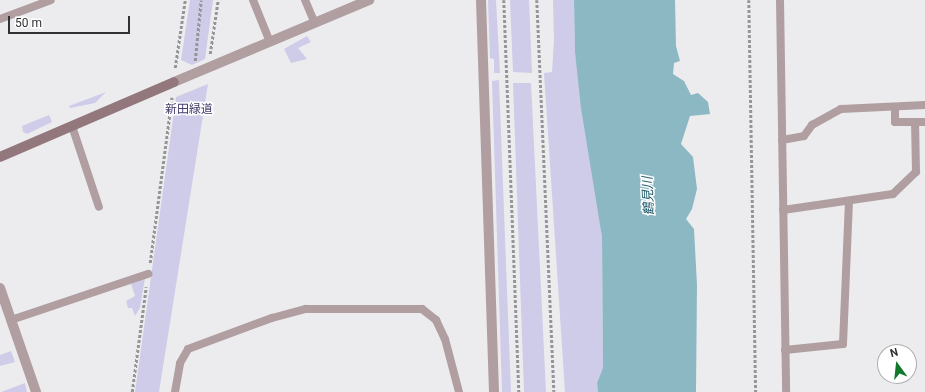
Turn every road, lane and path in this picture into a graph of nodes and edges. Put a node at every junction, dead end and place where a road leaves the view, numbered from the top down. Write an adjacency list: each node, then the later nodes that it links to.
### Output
1 (51, 0): 13 (lane)
2 (185, 0): 18 (path)
3 (201, 0): 17 (path)
4 (218, 0): 16 (path)
5 (253, 0): 15 (lane)
6 (305, 0): 14 (lane)
7 (369, 0): 14 (street)
8 (481, 0): 37 (street)
9 (504, 0): 38 (path)
10 (537, 0): 39 (path)
11 (749, 0): 40 (path)
12 (780, 0): 24 (lane)
13 (0, 19)
14 (315, 23): 15 (street)
15 (270, 42): 16 (street)
16 (208, 68): 17 (street)
17 (195, 73): 18 (street)
18 (174, 82): 23 (street); 29 (path)
19 (925, 105): 20 (lane)
20 (895, 107): 21 (lane); 24 (lane)
21 (914, 122): 22 (lane); 26 (lane)
22 (925, 122)
23 (72, 126): 25 (street); 27 (lane)
24 (782, 140): 28 (lane)
25 (0, 157)
26 (849, 201): 28 (lane); 32 (lane)
27 (99, 207)
28 (783, 210): 32 (lane)
29 (148, 274): 31 (lane); 34 (path)
30 (0, 288): 31 (street)
31 (11, 320): 33 (street)
32 (785, 350): 41 (lane)
33 (36, 392)
34 (132, 392)
35 (175, 392): 36 (lane)
36 (459, 392)
37 (494, 392)
38 (519, 392)
39 (554, 392)
40 (756, 392)
41 (786, 392)

